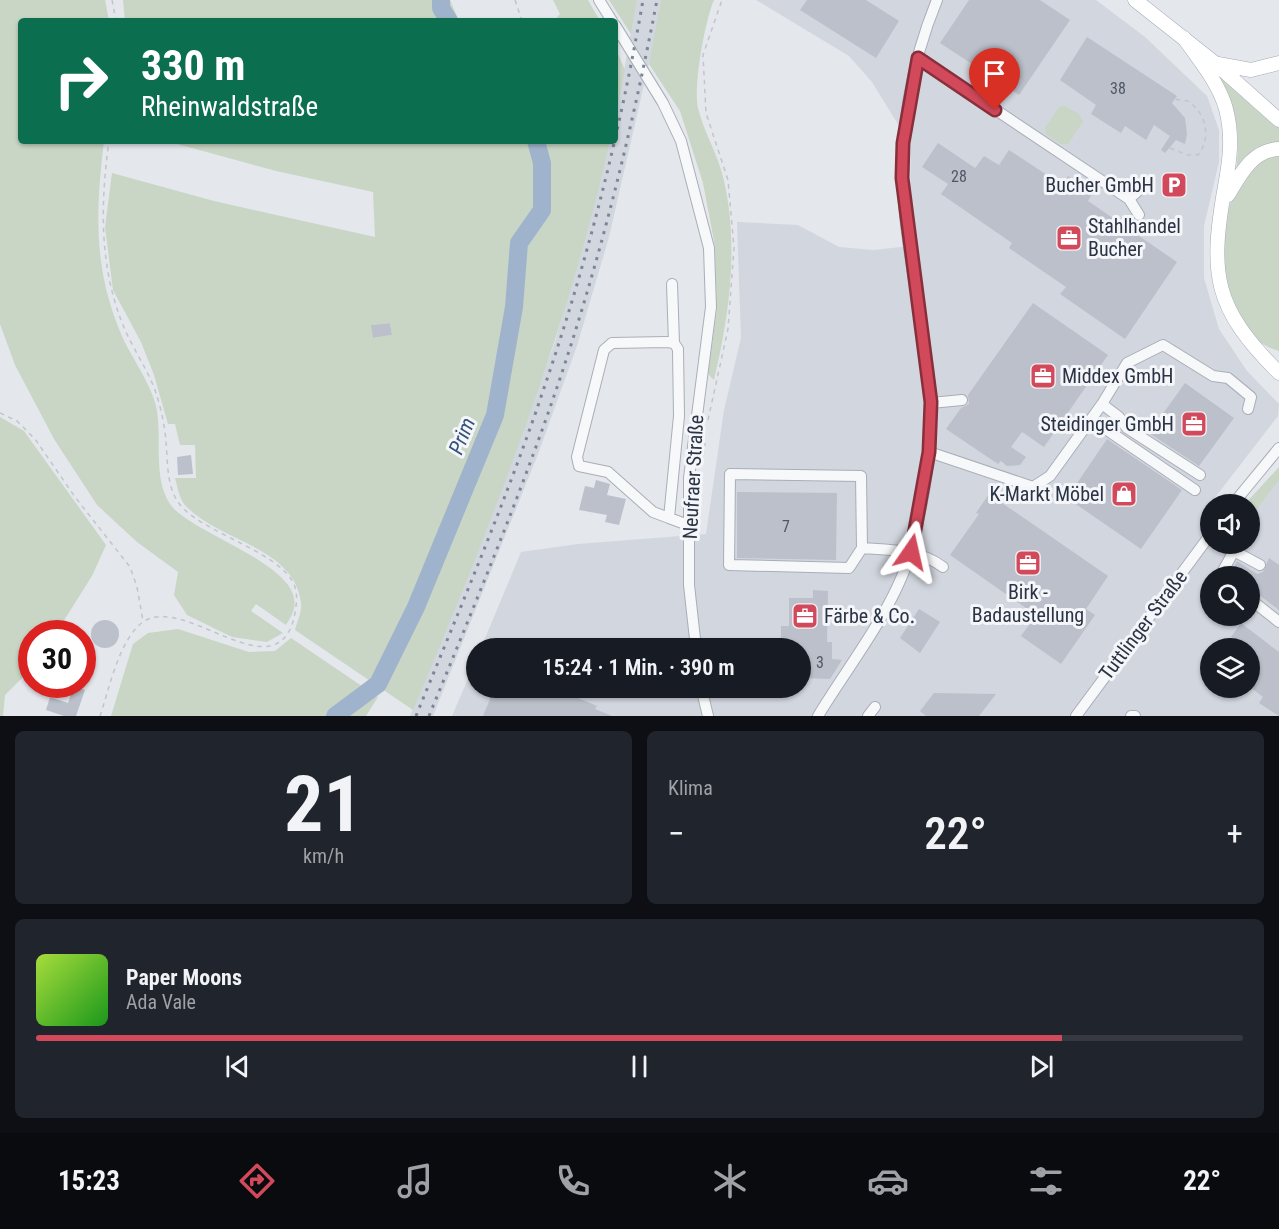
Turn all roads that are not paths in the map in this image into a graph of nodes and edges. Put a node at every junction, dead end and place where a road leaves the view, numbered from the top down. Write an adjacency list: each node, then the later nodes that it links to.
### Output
1 (599, 0): 4 (street)
2 (937, 0): 7 (street)
3 (1136, 0): 6 (main road)
4 (610, 18)
5 (618, 31): 32 (street, Neufraer Straße)
6 (1184, 38): 9 (main road); 14 (main road)
7 (918, 58): 13 (street); 22 (street)
8 (1279, 63): 9 (main road)
9 (1216, 64): 10 (main road)
10 (1279, 120)
11 (1279, 149): 14 (main road)
12 (1149, 181): 13 (street)
13 (1129, 199): 15 (street)
14 (1223, 205): 18 (main road)
15 (1139, 215)
16 (672, 284): 17 (street)
17 (674, 343): 31 (street); 31 (street)
18 (1259, 350): 19 (main road); 20 (main road)
19 (1279, 359)
20 (1279, 373)
21 (962, 400): 22 (street)
22 (931, 402): 27 (street)
23 (1101, 404): 24 (street); 25 (street); 28 (street)
24 (1248, 409)
25 (1091, 419): 27 (street); 29 (street)
26 (1279, 448): 30 (street)
27 (929, 452): 35 (street)
28 (1200, 475)
29 (1195, 490)
30 (1241, 494)
31 (669, 518): 32 (street)
32 (688, 525): 41 (street, Neufraer Straße)
33 (862, 548): 33 (street); 35 (street)
34 (1200, 549): 45 (street, Tuttlinger Straße)
35 (911, 552): 38 (street); 44 (street)
36 (1260, 564): 37 (street)
37 (1226, 566)
38 (943, 567)
39 (1260, 607): 40 (street)
40 (1279, 622)
41 (695, 638)
42 (704, 698): 43 (street)
43 (708, 716)
44 (818, 716)
45 (1076, 716)

